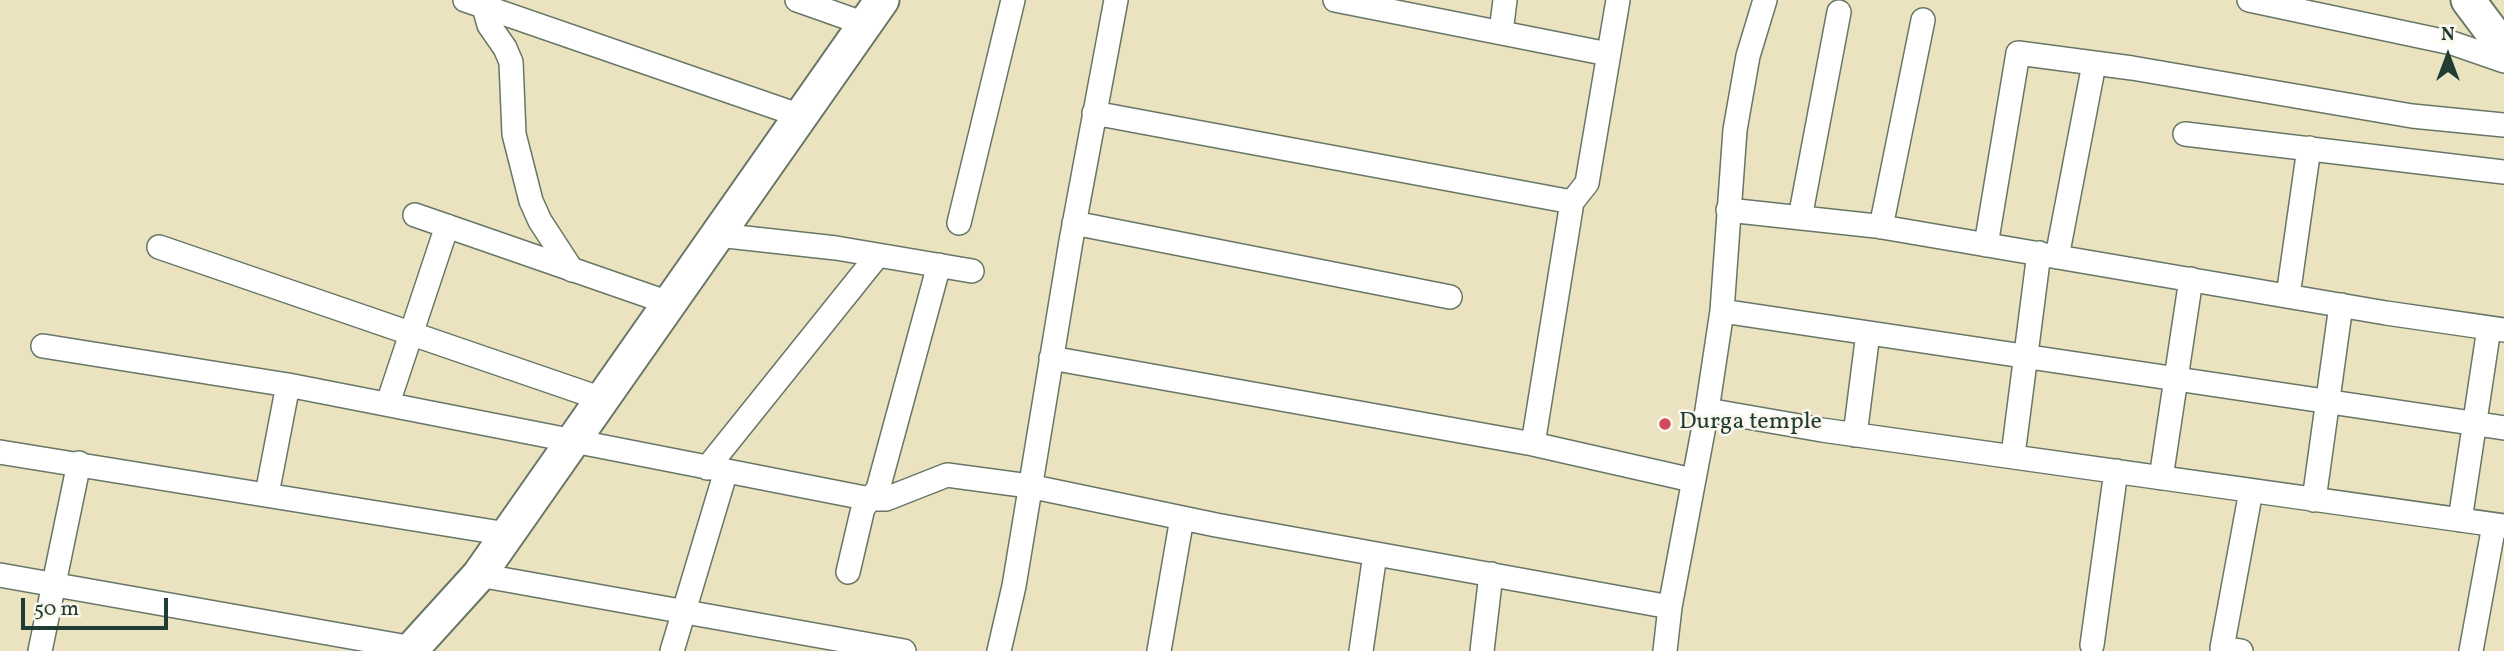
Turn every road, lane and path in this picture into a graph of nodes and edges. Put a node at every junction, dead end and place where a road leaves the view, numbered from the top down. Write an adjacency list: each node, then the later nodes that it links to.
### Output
1 (797, 0): 11 (street)
2 (1013, 0): 29 (street)
3 (1116, 0): 19 (street)
4 (1335, 0): 14 (street)
5 (1506, 0): 14 (street)
6 (1618, 0): 16 (street)
7 (1765, 0): 26 (street)
8 (2249, 0): 17 (street)
9 (2468, 0): 15 (street)
10 (478, 2): 20 (street); 39 (street)
11 (873, 12): 20 (street)
12 (1839, 12): 28 (street)
13 (1923, 20): 32 (street)
14 (1501, 32): 16 (street)
15 (2504, 48)
16 (1608, 54): 25 (street)
17 (2504, 61)
18 (2094, 64): 21 (street); 34 (street); 37 (street)
19 (1094, 113): 25 (street); 30 (street)
20 (801, 116): 33 (street)
21 (2504, 125)
22 (2185, 134): 23 (street)
23 (2309, 148): 24 (street); 42 (street)
24 (2504, 172)
25 (1572, 202): 63 (street)
26 (1728, 210): 28 (street); 46 (street)
27 (415, 215): 31 (street)
28 (1800, 218): 32 (street)
29 (959, 223)
30 (1074, 223): 43 (street); 52 (street)
31 (447, 226): 39 (street); 48 (street)
32 (1881, 227): 34 (street)
33 (718, 235): 36 (street); 44 (street)
34 (1986, 244): 37 (street)
35 (159, 247): 48 (street)
36 (878, 255): 38 (street); 67 (street)
37 (2048, 255): 41 (street); 51 (street)
38 (939, 265): 40 (street); 74 (street)
39 (572, 270): 44 (street)
40 (972, 271)
41 (2191, 279): 42 (street); 53 (street)
42 (2288, 296): 45 (street)
43 (1450, 297)
44 (669, 303): 55 (street)
45 (2341, 305): 47 (street); 56 (street)
46 (1722, 311): 49 (street); 58 (street)
47 (2497, 329): 59 (street)
48 (409, 333): 55 (street); 57 (street)
49 (1868, 333): 51 (street); 61 (street)
50 (43, 346): 54 (street)
51 (2024, 356): 53 (street); 65 (street)
52 (1051, 358): 63 (street); 71 (street)
53 (2176, 377): 56 (street); 69 (street)
54 (288, 385): 57 (street); 73 (street)
55 (603, 399): 62 (street)
56 (2329, 401): 59 (street); 75 (street)
57 (387, 403): 62 (street)
58 (1707, 410): 61 (street); 70 (street)
59 (2475, 423): 60 (street); 77 (street)
60 (2504, 428)
61 (1855, 435): 65 (street)
62 (575, 439): 67 (street); 79 (street)
63 (1533, 444): 70 (street)
64 (0, 452): 66 (street)
65 (2012, 455): 68 (street)
66 (79, 463): 73 (street); 85 (street)
67 (717, 469): 74 (street); 87 (street)
68 (2116, 471): 69 (street); 88 (street)
69 (2161, 478): 72 (street)
70 (1692, 480): 86 (street)
71 (1029, 486): 74 (street); 76 (street); 93 (street)
72 (2251, 491): 75 (street); 98 (street)
73 (267, 494): 79 (street)
74 (870, 499): 81 (street)
75 (2314, 500): 77 (street)
76 (1182, 518): 80 (street); 94 (street)
77 (2460, 520): 78 (street)
78 (2499, 526): 99 (street)
79 (508, 534): 84 (street)
80 (1375, 554): 82 (street); 95 (street)
81 (848, 572)
82 (1491, 574): 86 (street); 96 (street)
83 (0, 575): 85 (street)
84 (479, 575): 87 (street); 89 (street)
85 (52, 584): 89 (street); 90 (street)
86 (1670, 607): 97 (street)
87 (685, 612): 91 (street); 92 (street)
88 (2092, 645)
89 (412, 649)
90 (40, 651)
91 (672, 651)
92 (904, 651)
93 (999, 651)
94 (1159, 651)
95 (1361, 651)
96 (1482, 651)
97 (1665, 651)
98 (2241, 651)
99 (2471, 651)

